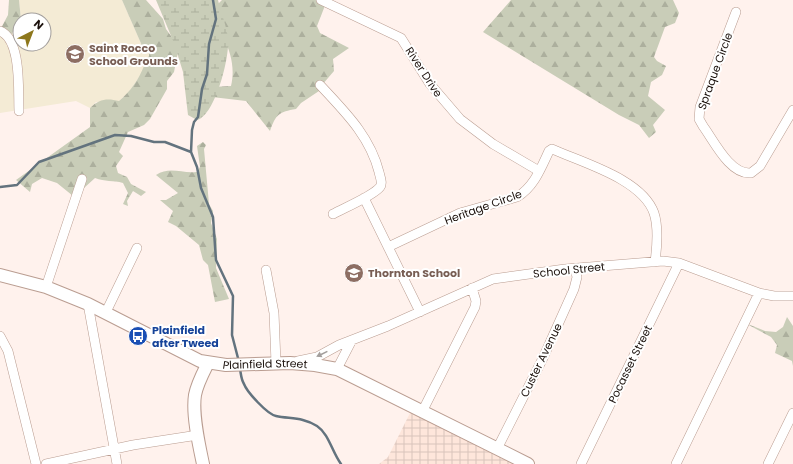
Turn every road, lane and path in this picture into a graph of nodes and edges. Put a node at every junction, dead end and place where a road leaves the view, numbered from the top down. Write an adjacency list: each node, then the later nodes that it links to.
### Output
1 (321, 0): 7 (street, River Drive)
2 (736, 12): 5 (street, Spraque Circle)
3 (0, 31): 6 (street)
4 (320, 85): 9 (street)
5 (793, 110)
6 (19, 111)
7 (539, 171): 11 (street, Heritage Circle); 13 (street, Heritage Circle)
8 (82, 179): 18 (street)
9 (364, 198): 10 (street); 11 (street)
10 (333, 214)
11 (388, 247): 24 (street)
12 (137, 248): 23 (street)
13 (656, 262): 14 (street, School Street); 15 (street, School Street)
14 (679, 263): 20 (street, School Street); 41 (street, Pocasset Street)
15 (575, 269): 19 (street, School Street); 35 (street, Custer Avenue)
16 (266, 270): 28 (street)
17 (0, 275): 18 (main road, Plainfield Street)
18 (46, 287): 22 (main road, Plainfield Street)
19 (472, 288): 24 (street, School Street); 31 (street)
20 (759, 293): 21 (street, School Street); 42 (street)
21 (793, 296)
22 (88, 304): 23 (main road, Plainfield Street); 34 (street)
23 (106, 312): 27 (main road, Plainfield Street)
24 (420, 312): 26 (street, School Street)
25 (0, 336): 36 (street)
26 (352, 340): 29 (street, School Street, one-way to 29); 30 (street)
27 (208, 363): 28 (main road, Plainfield Street); 33 (main road)
28 (276, 363): 29 (main road, Plainfield Street)
29 (290, 363): 30 (main road, Plainfield Street)
30 (337, 369): 31 (main road, Plainfield Street)
31 (422, 412): 35 (main road, Plainfield Street)
32 (793, 413): 43 (street)
33 (198, 435): 34 (street); 39 (main road)
34 (114, 449): 37 (street); 38 (street)
35 (497, 449): 40 (main road, Plainfield Street)
36 (36, 464)
37 (46, 464)
38 (117, 464)
39 (203, 464)
40 (528, 464)
41 (581, 464)
42 (676, 464)
43 (768, 464)

